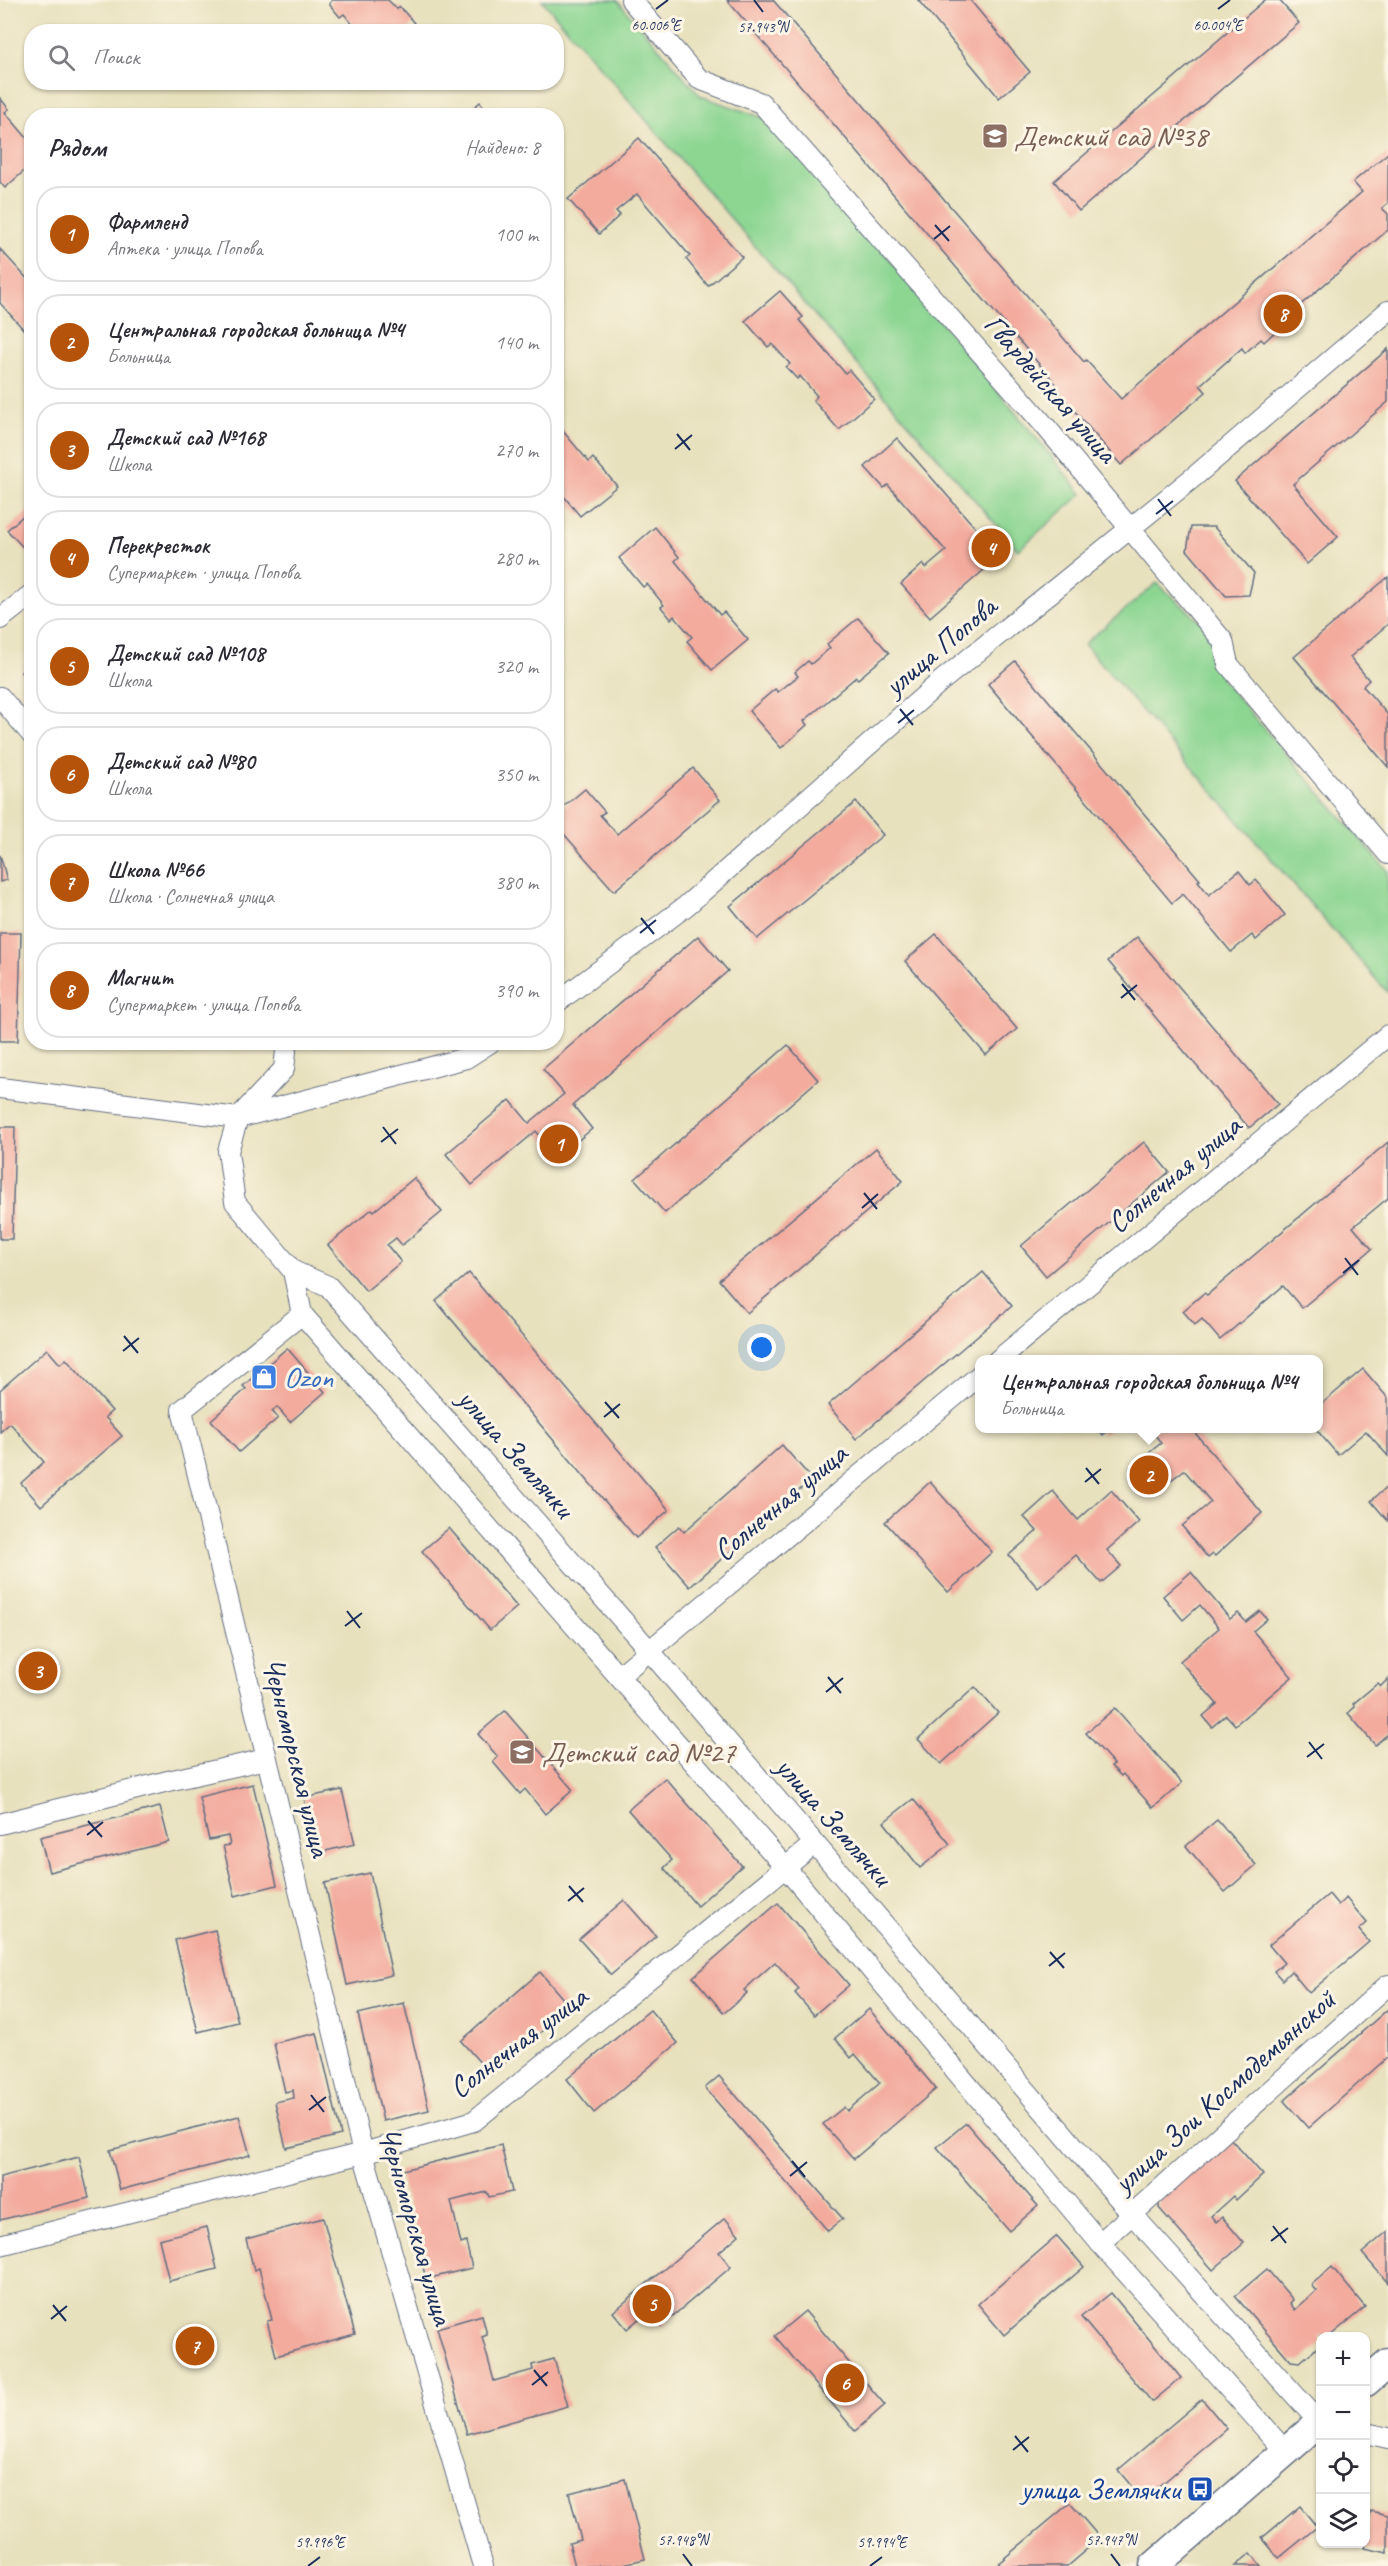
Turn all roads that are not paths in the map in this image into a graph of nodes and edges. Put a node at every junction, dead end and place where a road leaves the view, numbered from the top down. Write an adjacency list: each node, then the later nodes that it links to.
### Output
1 (631, 0): 3 (street, Гвардейская улица)
2 (1388, 310): 3 (street, улица Попова)
3 (1131, 527): 8 (street, Гвардейская улица); 9 (street, улица Попова)
4 (24, 600): 5 (street)
5 (0, 619)
6 (0, 698): 7 (street)
7 (24, 726)
8 (1388, 854)
9 (564, 997)
10 (1388, 1035): 17 (street, Солнечная улица)
11 (286, 1050): 14 (street)
12 (478, 1050): 14 (street)
13 (0, 1088): 14 (street)
14 (238, 1118): 15 (street)
15 (293, 1271): 16 (street); 19 (street, улица Землячки)
16 (302, 1314): 20 (street); 21 (street, Черноморская улица)
17 (1003, 1355)
18 (975, 1379): 19 (street, Солнечная улица)
19 (649, 1650): 20 (street, Солнечная улица); 23 (street, улица Землячки)
20 (620, 1676): 24 (street)
21 (266, 1760): 22 (street); 26 (street, Черноморская улица)
22 (0, 1824)
23 (814, 1844): 24 (street, Солнечная улица); 27 (street, улица Землячки)
24 (785, 1867): 26 (street, Солнечная улица); 28 (street)
25 (1388, 1985): 27 (street, улица Зои Космодемьянской)
26 (363, 2153): 29 (street, Солнечная улица); 38 (street, Черноморская улица)
27 (1132, 2214): 28 (street, улица Зои Космодемьянской); 32 (street, улица Землячки)
28 (1100, 2243): 36 (street)
29 (0, 2245)
30 (1388, 2362): 31 (main road)
31 (1370, 2378)
32 (1316, 2419)
33 (1316, 2426): 36 (main road)
34 (1370, 2434): 35 (street)
35 (1388, 2438)
36 (1286, 2452): 37 (main road)
37 (1167, 2562)
38 (483, 2566)

